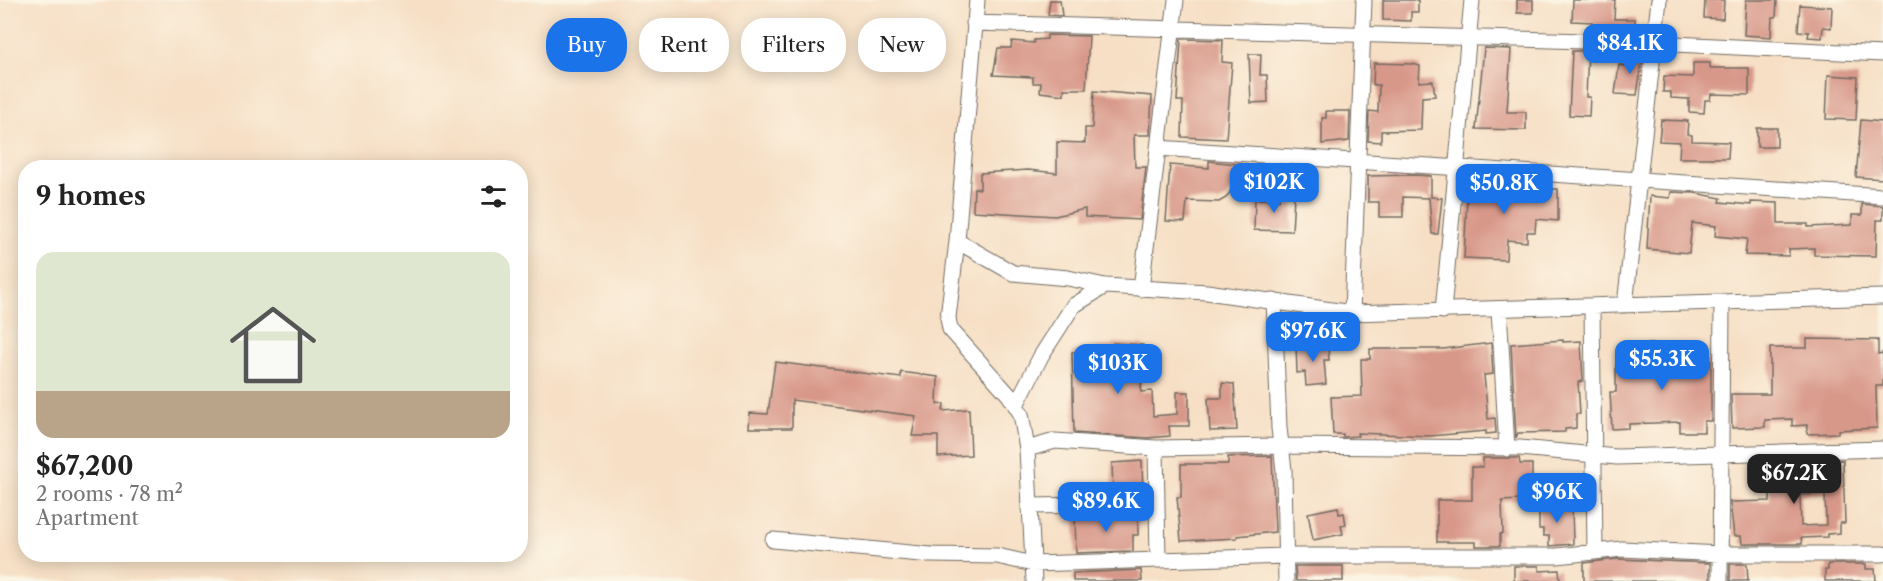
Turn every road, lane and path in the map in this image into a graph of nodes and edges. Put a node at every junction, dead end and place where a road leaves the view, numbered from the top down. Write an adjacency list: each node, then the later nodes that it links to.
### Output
1 (977, 0): 6 (street)
2 (1176, 0): 7 (street)
3 (1364, 0): 8 (street)
4 (1472, 0): 9 (street)
5 (1659, 0): 10 (street)
6 (974, 23): 7 (street); 17 (street)
7 (1172, 27): 8 (street); 12 (street)
8 (1362, 36): 9 (street); 13 (street)
9 (1468, 39): 10 (street); 14 (street)
10 (1654, 43): 11 (street); 15 (street)
11 (1883, 54)
12 (1158, 148): 13 (street); 19 (street)
13 (1357, 159): 14 (street); 27 (street)
14 (1458, 166): 15 (street); 26 (street)
15 (1640, 178): 16 (street); 23 (street)
16 (1883, 196)
17 (957, 241): 18 (street); 28 (street)
18 (1106, 286): 19 (street); 28 (street)
19 (1141, 289): 21 (street)
20 (1883, 297): 22 (street)
21 (1274, 301): 27 (street); 29 (street)
22 (1722, 303): 23 (street); 34 (street)
23 (1625, 305): 24 (street)
24 (1592, 307): 25 (street); 35 (street)
25 (1499, 309): 26 (street); 32 (street)
26 (1443, 311): 27 (street)
27 (1352, 313)
28 (1016, 405): 31 (street)
29 (1281, 446): 30 (street); 32 (street); 42 (street)
30 (1156, 448): 31 (street); 36 (street)
31 (1027, 449): 37 (street)
32 (1507, 449): 35 (street)
33 (1883, 449): 34 (street)
34 (1720, 453): 35 (street); 40 (street)
35 (1593, 456): 39 (street)
36 (1157, 504): 37 (street); 43 (street)
37 (1029, 506): 44 (street)
38 (773, 540): 44 (street)
39 (1595, 552): 40 (street); 42 (street)
40 (1720, 554): 41 (street); 47 (street)
41 (1883, 554)
42 (1285, 556): 43 (street); 46 (street)
43 (1158, 558): 44 (street)
44 (1033, 564): 45 (street)
45 (1034, 581)
46 (1286, 581)
47 (1720, 581)

